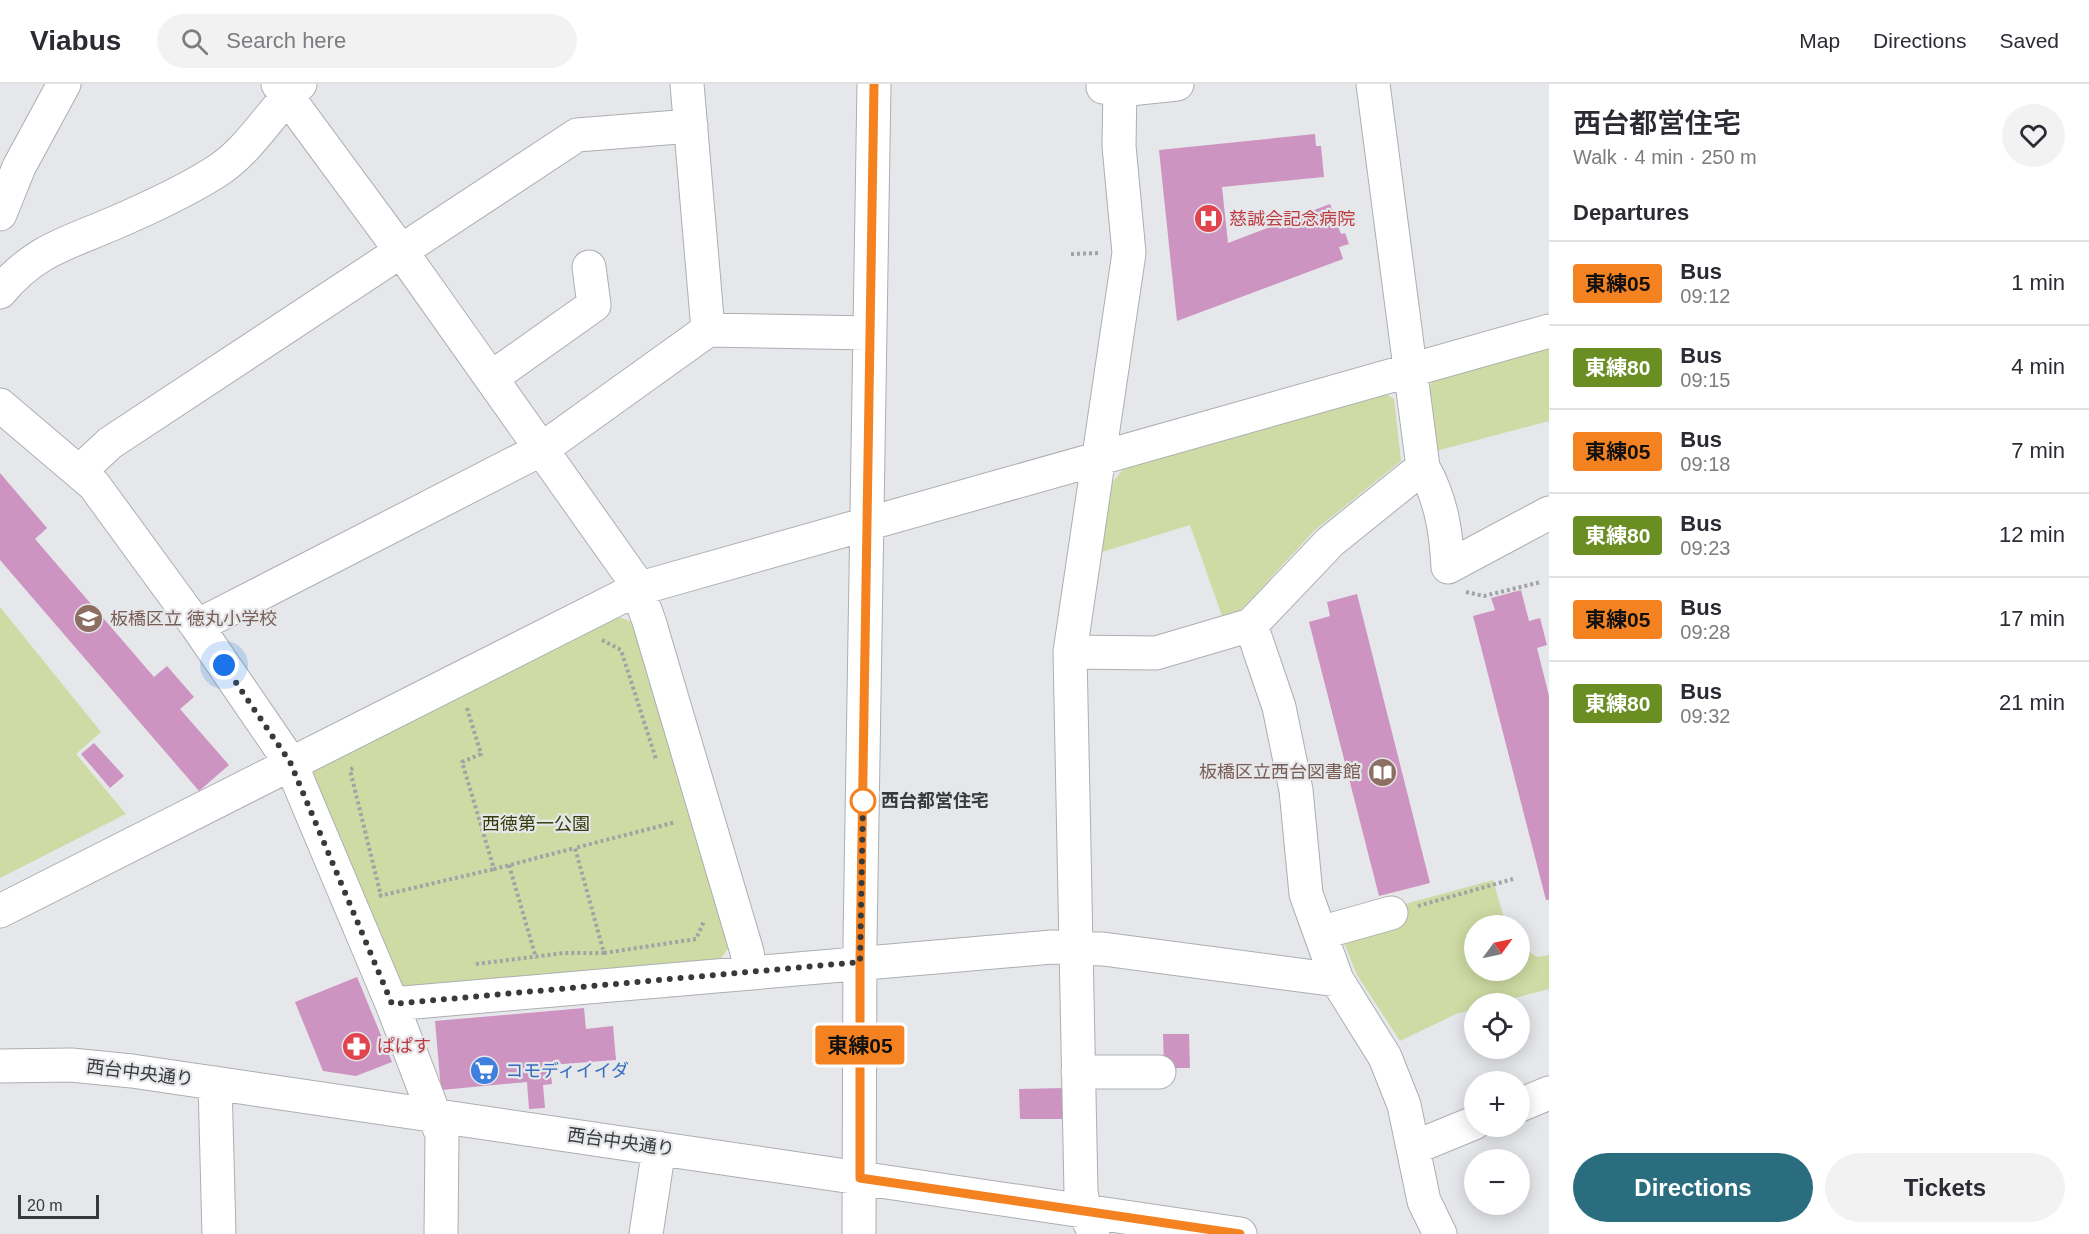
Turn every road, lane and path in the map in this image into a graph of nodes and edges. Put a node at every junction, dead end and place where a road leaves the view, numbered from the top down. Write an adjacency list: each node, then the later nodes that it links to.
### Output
1 (64, 84): 9 (street)
2 (687, 84): 8 (street)
3 (874, 84): 15 (street)
4 (1177, 84): 6 (street)
5 (1373, 84): 16 (street)
6 (1115, 87): 20 (street)
7 (288, 88): 10 (street); 12 (street)
8 (691, 126): 10 (street); 13 (street)
9 (0, 214)
10 (401, 251): 17 (street); 22 (street)
11 (589, 267): 17 (street)
12 (0, 292)
13 (708, 330): 15 (street); 19 (street)
14 (1549, 331): 16 (street)
15 (870, 333): 24 (street)
16 (1409, 369): 20 (street); 21 (street)
17 (491, 378): 19 (street)
18 (0, 405): 22 (street)
19 (542, 449): 26 (street); 30 (street)
20 (1099, 457): 24 (street); 33 (street)
21 (1423, 468): 23 (street); 29 (street)
22 (79, 472): 30 (street)
23 (1549, 513)
24 (868, 524): 26 (street); 54 (street)
25 (1541, 582): 27 (path)
26 (637, 588): 28 (street); 56 (street)
27 (1458, 591)
28 (584, 615): 31 (path); 37 (street)
29 (1251, 625): 33 (street); 50 (street)
30 (197, 626): 37 (street)
31 (603, 641): 32 (path); 39 (path)
32 (592, 646)
33 (1070, 652): 51 (street)
34 (477, 703): 35 (path)
35 (467, 708): 36 (path); 43 (path)
36 (457, 714)
37 (290, 762): 47 (street); 58 (street)
38 (360, 764): 45 (path)
39 (657, 764)
40 (678, 832): 41 (path)
41 (575, 848): 42 (path); 52 (path)
42 (509, 865): 43 (path); 53 (path)
43 (494, 869): 45 (path)
44 (1513, 879): 49 (path)
45 (381, 896): 46 (path)
46 (385, 907)
47 (0, 911)
48 (702, 912): 52 (path)
49 (1391, 913): 50 (street)
50 (1320, 933): 57 (street)
51 (1075, 947): 54 (street); 57 (street); 60 (street)
52 (604, 953): 53 (path)
53 (536, 958): 55 (path)
54 (860, 962): 56 (street); 69 (street)
55 (465, 965)
56 (750, 972): 58 (street)
57 (1337, 980): 68 (street)
58 (392, 1004): 65 (street)
59 (0, 1066): 62 (street, 西台中央通り)
60 (1078, 1072): 61 (street); 70 (street)
61 (1159, 1072)
62 (215, 1083): 65 (street, 西台中央通り); 71 (street)
63 (1549, 1093): 64 (street)
64 (1530, 1101)
65 (435, 1115): 67 (street, 西台中央通り); 72 (street)
66 (1464, 1127): 68 (street)
67 (659, 1148): 69 (street, 西台中央通り); 73 (street)
68 (1413, 1148): 76 (street)
69 (860, 1178): 70 (street, 西台中央通り); 74 (street)
70 (1090, 1223): 75 (street, 西台中央通り)
71 (219, 1234)
72 (441, 1234)
73 (646, 1234)
74 (859, 1234)
75 (1240, 1234)
76 (1440, 1234)

